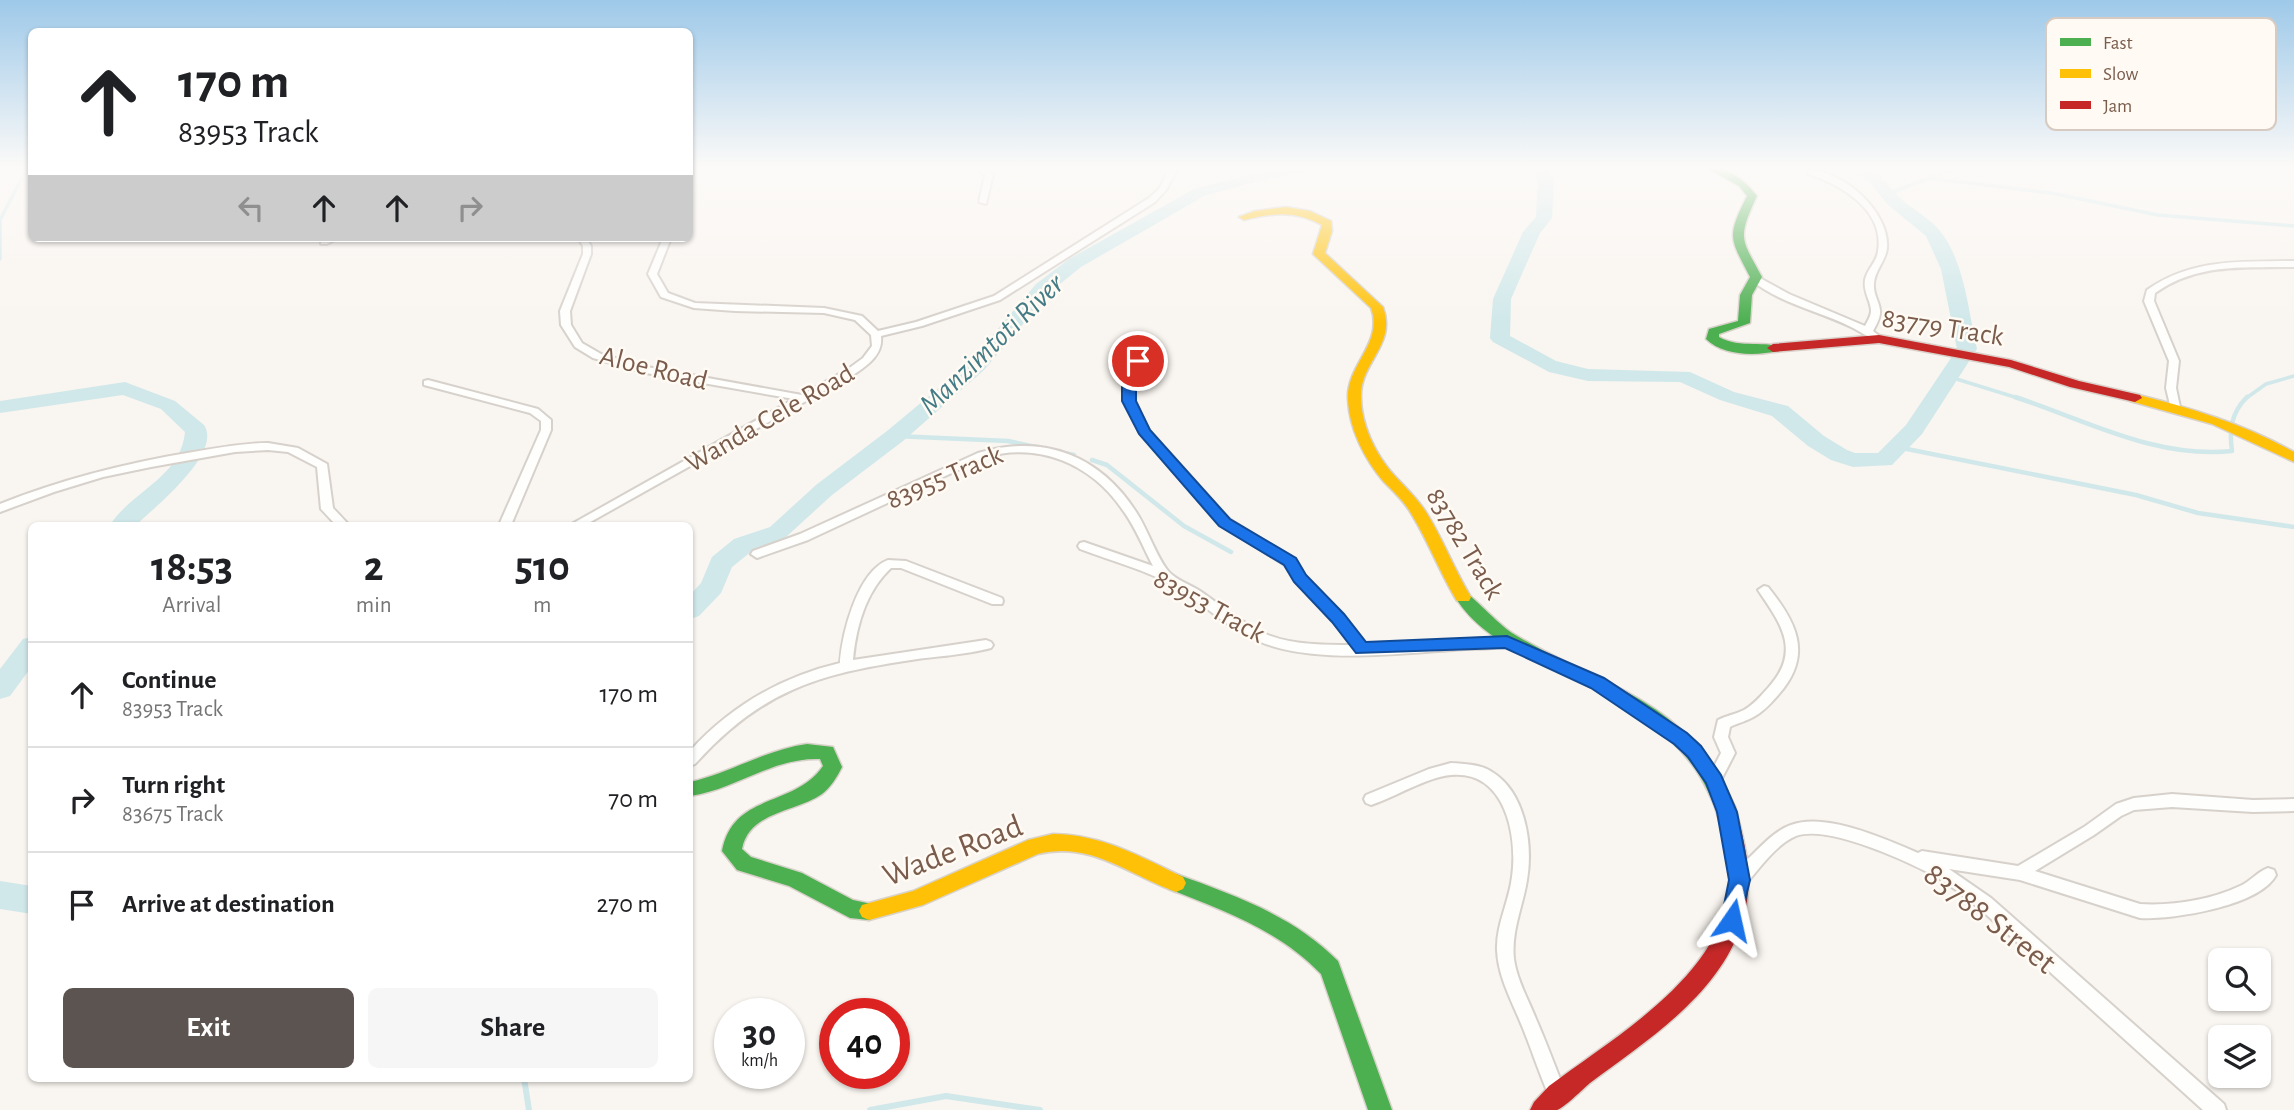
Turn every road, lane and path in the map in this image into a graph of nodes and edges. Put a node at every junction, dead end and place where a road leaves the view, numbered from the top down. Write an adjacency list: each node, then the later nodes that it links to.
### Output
1 (1120, 220): 9 (street)
2 (1322, 220): 25 (street, 83782 Track)
3 (1741, 220): 8 (street)
4 (1875, 220): 10 (street)
5 (584, 242): 13 (street, Aloe Road)
6 (664, 242): 9 (street, Wanda Cele Road)
7 (2294, 264): 14 (street)
8 (1755, 279): 10 (street); 10 (street, 83779 Track)
9 (877, 334): 13 (street, Wanda Cele Road)
10 (1874, 335): 14 (street, 83779 Track)
11 (1138, 361): 27 (street)
12 (428, 383): 18 (street)
13 (804, 398): 19 (street, Wanda Cele Road)
14 (2175, 407): 15 (street, 83779 Track)
15 (2294, 458)
16 (0, 508): 17 (street)
17 (340, 522)
18 (506, 522)
19 (581, 522)
20 (1084, 546): 22 (street, 83953 Track)
21 (757, 554): 22 (street, 83955 Track)
22 (1164, 575): 27 (street, 83953 Track)
23 (1764, 590): 30 (street)
24 (997, 601): 28 (street)
25 (1507, 642): 27 (street, 83953 Track); 30 (street, 83782 Track)
26 (986, 645): 28 (street)
27 (1362, 648)
28 (846, 668): 29 (street)
29 (693, 757)
30 (1714, 780): 37 (street, 83782 Track)
31 (693, 788): 39 (street, Wade Road)
32 (1371, 799): 38 (street)
33 (2294, 805): 35 (street)
34 (1914, 858): 35 (street); 37 (street, 83788 Street); 41 (street, 83788 Street)
35 (2020, 873): 36 (street)
36 (2268, 875)
37 (1739, 880): 38 (street, 83782 Track)
38 (1557, 1094): 40 (street, 83782 Track)
39 (1380, 1110)
40 (1542, 1110)
41 (2217, 1110)

